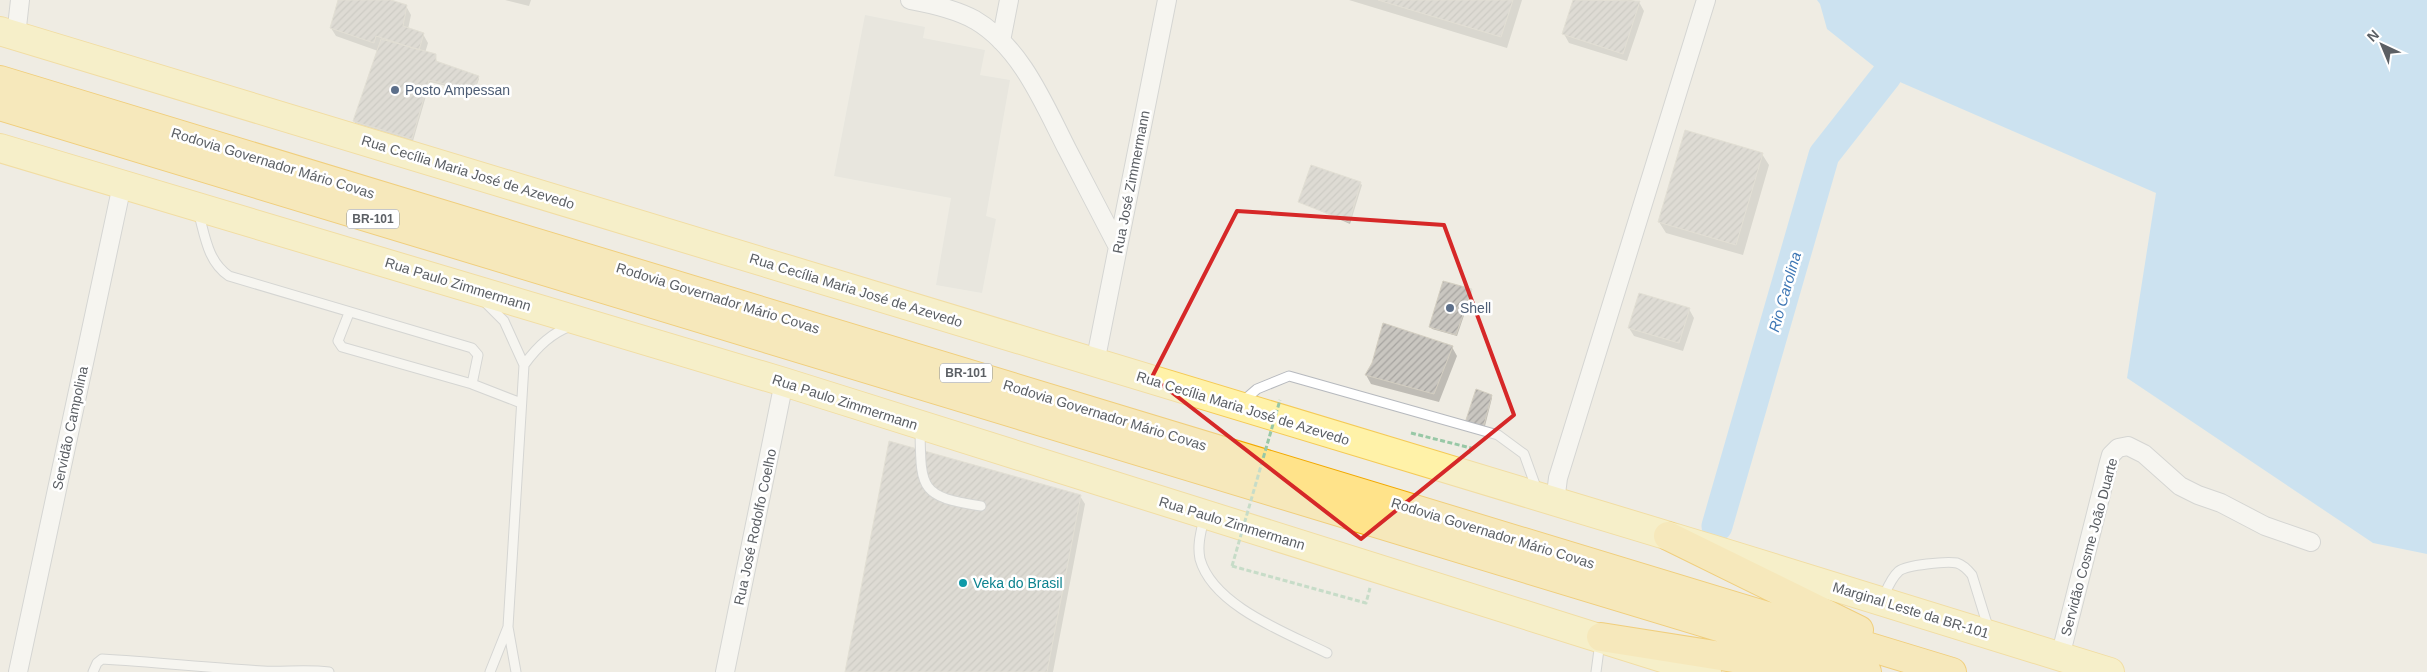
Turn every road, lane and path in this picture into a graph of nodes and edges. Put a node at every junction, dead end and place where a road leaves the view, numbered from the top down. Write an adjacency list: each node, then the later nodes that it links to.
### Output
1 (20, 0): 6 (street)
2 (910, 0): 7 (street)
3 (1009, 0): 7 (street)
4 (1167, 0): 13 (street, Rua José Zimmermann)
5 (1706, 0): 25 (street)
6 (8, 33): 17 (main road, Rua Cecília Maria José de Azevedo)
7 (1002, 41): 13 (street)
8 (0, 80): 40 (highway, Rodovia Governador Mário Covas / BR-101)
9 (0, 106): 50 (highway, Rodovia Governador Mário Covas / BR-101)
10 (0, 148): 11 (main road, Rua Paulo Zimmermann)
11 (122, 185): 12 (main road, Rua Paulo Zimmermann); 41 (street, Servidão Campolina)
12 (197, 206): 14 (main road, Rua Paulo Zimmermann); 15 (lane)
13 (1118, 247): 17 (street, Rua José Zimmermann)
14 (467, 286): 16 (main road, Rua Paulo Zimmermann); 18 (lane)
15 (349, 313): 20 (lane); 20 (lane)
16 (584, 322): 18 (lane); 19 (main road, Rua Paulo Zimmermann)
17 (1095, 363): 23 (main road, Rua Cecília Maria José de Azevedo)
18 (524, 364): 22 (lane)
19 (784, 382): 24 (main road, Rua Paulo Zimmermann); 47 (street, Rua José Rodolfo Coelho)
20 (472, 384): 22 (lane)
21 (1280, 400): 31 (path, bridge)
22 (521, 403): 33 (lane)
23 (1238, 406): 25 (main road, Rua Cecília Maria José de Azevedo); 25 (lane)
24 (920, 426): 26 (lane); 27 (main road, Rua Paulo Zimmermann)
25 (1548, 500): 28 (main road, Rua Cecília Maria José de Azevedo)
26 (981, 506)
27 (1205, 515): 35 (main road, Rua Paulo Zimmermann); 36 (lane)
28 (1668, 536): 30 (main road, Rua Cecília Maria José de Azevedo); 40 (highway)
29 (2311, 542): 37 (street, Servidão Cosme João Duarte)
30 (1712, 549): 32 (main road, Marginal Leste da BR-101)
31 (1371, 585)
32 (1881, 601): 34 (main road, Marginal Leste da BR-101); 34 (lane)
33 (508, 627): 45 (lane); 46 (lane)
34 (1990, 635): 37 (main road, Marginal Leste da BR-101)
35 (1601, 637): 39 (main road, Rua Paulo Zimmermann); 48 (lane); 49 (highway)
36 (1327, 653)
37 (2060, 656): 51 (main road, Marginal Leste da BR-101)
38 (176, 667): 42 (lane); 43 (lane)
39 (1698, 669)
40 (1942, 669)
41 (18, 672)
42 (93, 672)
43 (266, 672): 44 (lane)
44 (329, 672)
45 (490, 672)
46 (516, 672)
47 (725, 672)
48 (1596, 672)
49 (1820, 672)
50 (1867, 672)
51 (2110, 672)

